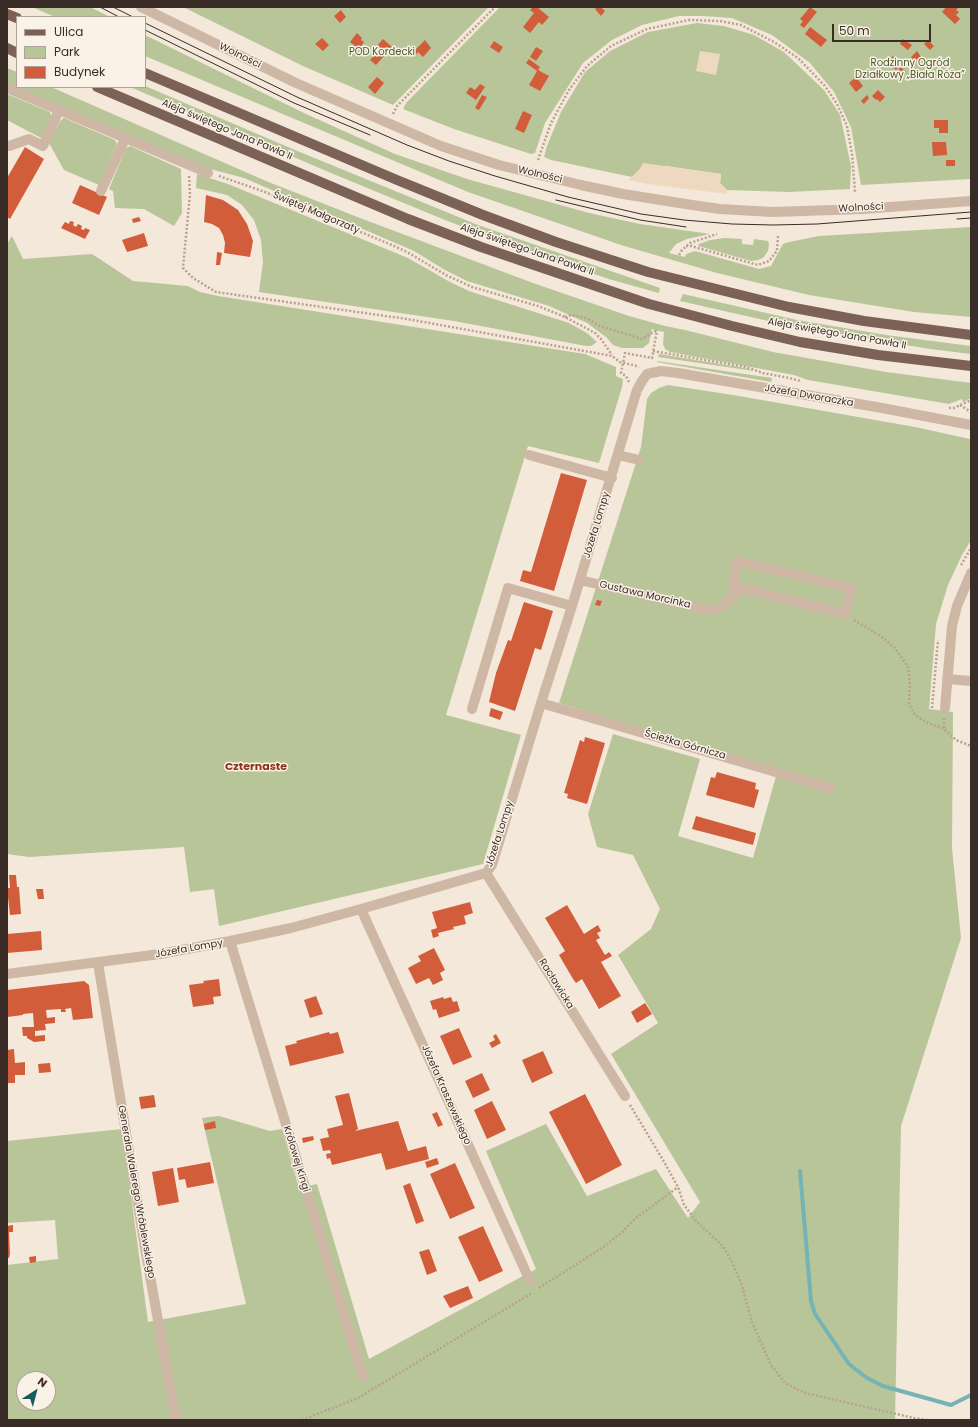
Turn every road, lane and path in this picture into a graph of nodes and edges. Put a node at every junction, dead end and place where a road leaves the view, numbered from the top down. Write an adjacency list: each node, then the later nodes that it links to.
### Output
1 (141, 7): 17 (street, Wolności)
2 (495, 7): 9 (path)
3 (7, 48): 4 (main road)
4 (16, 52)
5 (146, 73): 24 (main road, Aleja świętego Jana Pawła II)
6 (7, 88): 8 (street)
7 (98, 88): 27 (main road, Aleja świętego Jana Pawła II)
8 (59, 110): 10 (street); 11 (street)
9 (395, 111)
10 (125, 139): 13 (street); 15 (street)
11 (8, 146)
12 (538, 160): 16 (path)
13 (188, 166): 14 (street); 26 (path)
14 (208, 173): 22 (path, Świętej Małgorzaty)
15 (101, 191)
16 (855, 192)
17 (971, 202)
18 (717, 234): 20 (path)
19 (778, 236): 20 (path)
20 (686, 246): 21 (path)
21 (679, 255)
22 (565, 317): 23 (path); 26 (path, Świętej Małgorzaty)
23 (658, 330)
24 (971, 335)
25 (653, 351): 28 (path)
26 (612, 356): 29 (path)
27 (971, 366)
28 (763, 373)
29 (647, 374): 32 (street, Józefa Dworaczka); 34 (street, Józefa Lompy)
30 (971, 400): 31 (path)
31 (971, 412)
32 (971, 426)
33 (529, 455): 36 (street)
34 (618, 455): 35 (street); 36 (street, Józefa Lompy)
35 (639, 460)
36 (612, 478): 38 (street, Józefa Lompy)
37 (971, 573): 42 (street)
38 (580, 580): 39 (street, Gustawa Morcinka); 40 (street, Józefa Lompy)
39 (741, 588): 41 (street); 41 (street)
40 (572, 606): 44 (street, Józefa Lompy); 46 (street)
41 (845, 614): 47 (path)
42 (947, 679): 43 (street); 45 (street)
43 (971, 681)
44 (541, 703): 49 (street, Ścieżka Górnicza); 50 (street, Józefa Lompy)
45 (945, 708): 47 (path)
46 (472, 710)
47 (944, 730): 48 (path)
48 (971, 746)
49 (830, 788)
50 (486, 873): 51 (street, Józefa Lompy); 55 (street, Racławicka)
51 (361, 909): 52 (street, Józefa Lompy); 57 (street, Józefa Kraszewskiego)
52 (230, 942): 53 (street, Józefa Lompy); 58 (street, Królowej Kingi)
53 (98, 963): 54 (street, Józefa Lompy); 59 (street, Generała Walerego Wróblewskiego)
54 (7, 974)
55 (625, 1096): 56 (path)
56 (678, 1187): 60 (path); 61 (path)
57 (530, 1281)
58 (363, 1377)
59 (176, 1420)
60 (302, 1420)
61 (927, 1420)

